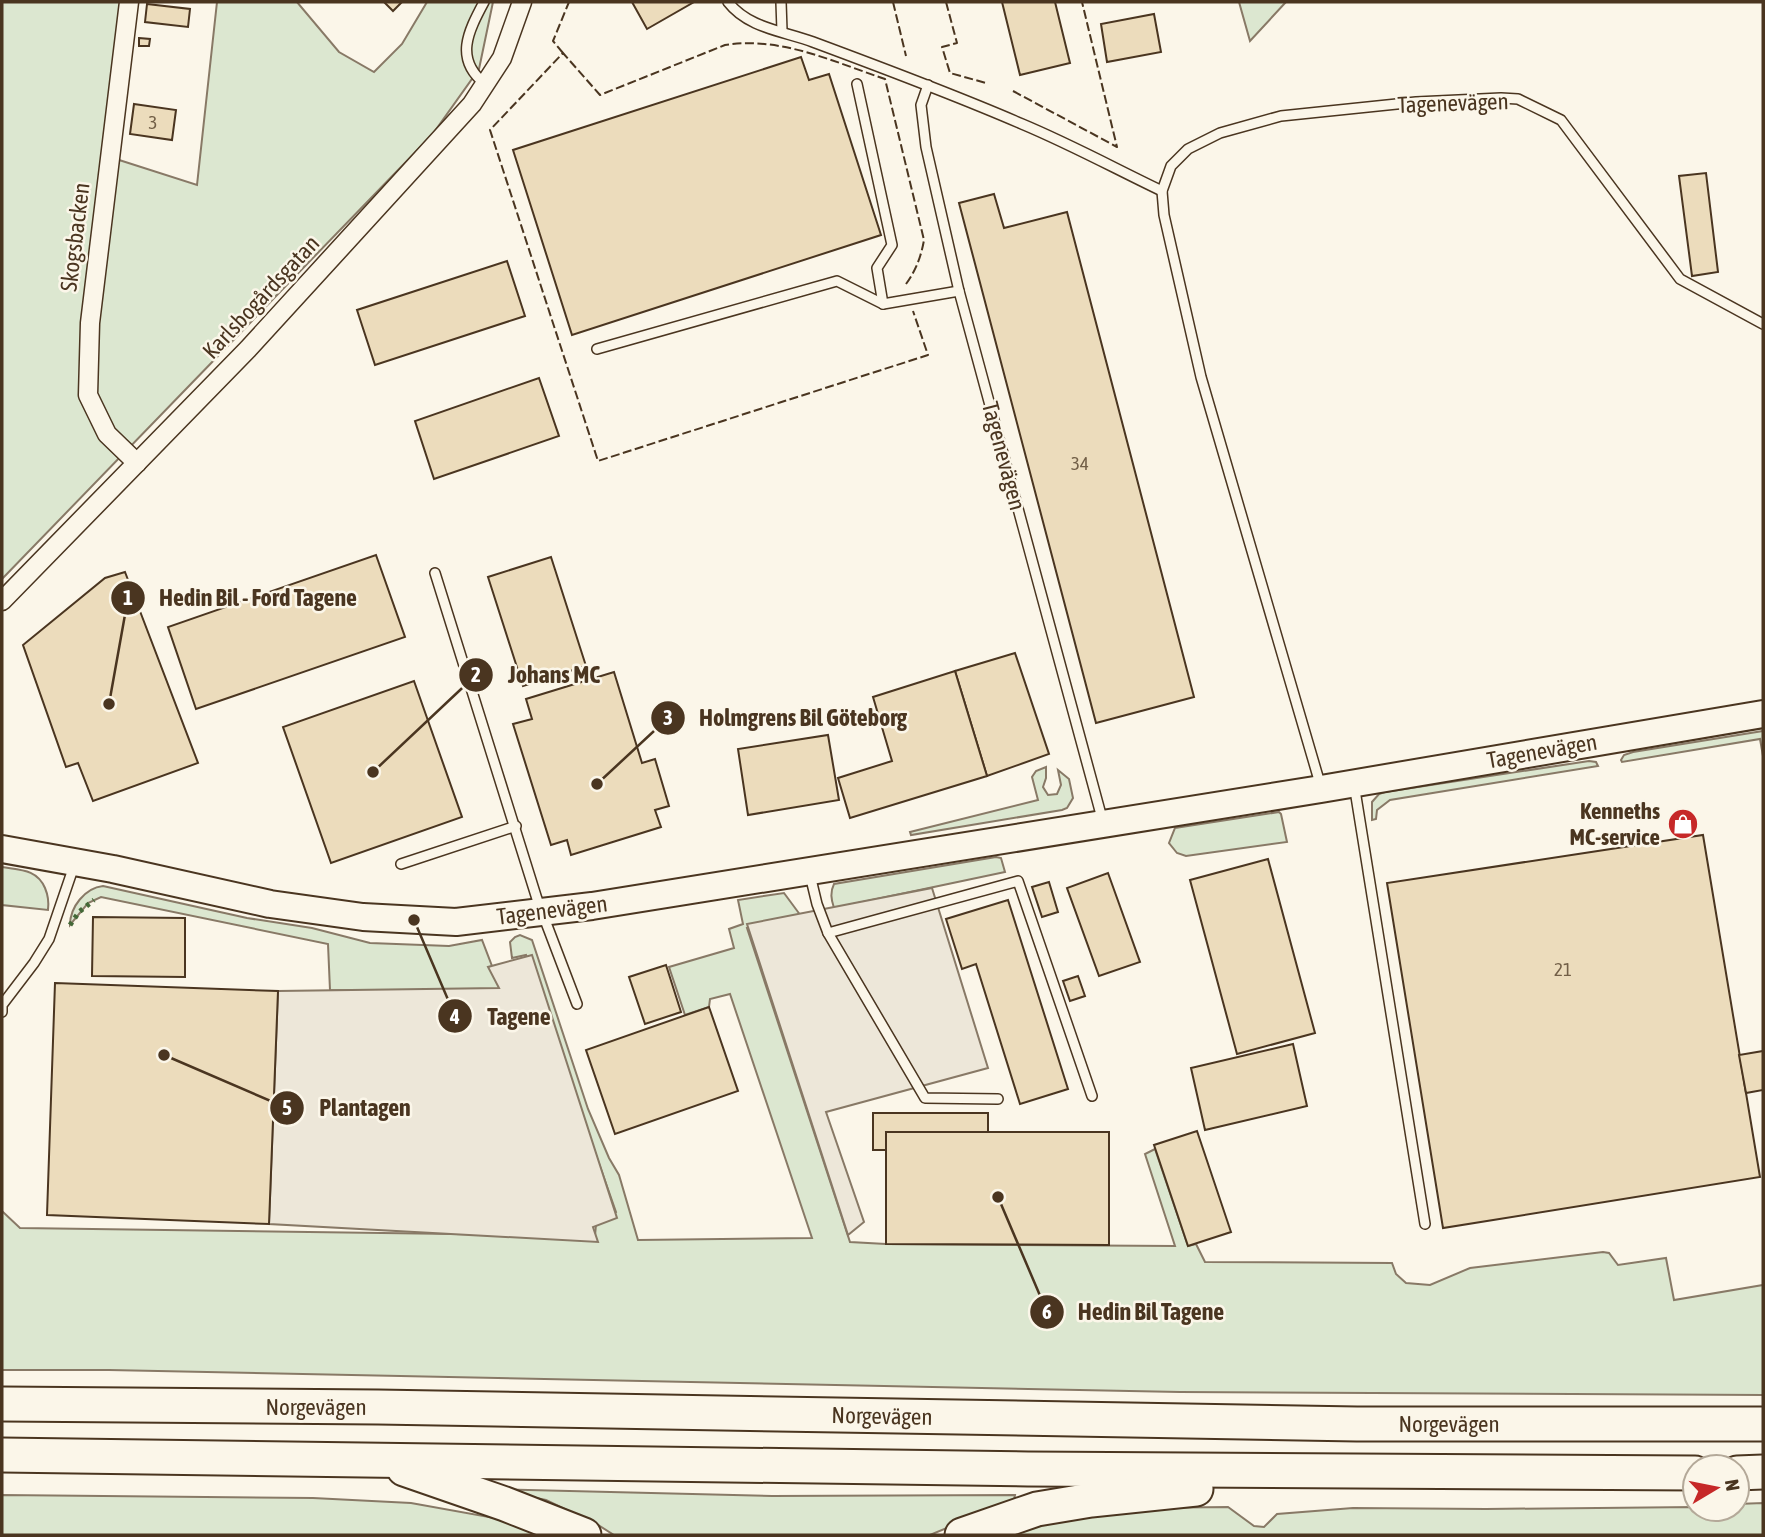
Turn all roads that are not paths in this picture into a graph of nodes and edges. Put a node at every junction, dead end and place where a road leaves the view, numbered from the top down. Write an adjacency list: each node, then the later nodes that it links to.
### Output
1 (129, 2): 15 (street, Skogsbacken)
2 (484, 2): 8 (lane)
3 (522, 2): 8 (street, Karlsbogårdsgatan)
4 (728, 2): 6 (lane)
5 (781, 2): 6 (lane)
6 (782, 31): 9 (lane)
7 (857, 83): 12 (lane)
8 (486, 85): 15 (street, Karlsbogårdsgatan)
9 (928, 85): 10 (lane); 11 (lane, Tagenevägen)
10 (1162, 191): 13 (lane, Tagenevägen); 20 (lane)
11 (959, 291): 12 (lane); 21 (lane, Tagenevägen)
12 (883, 304): 14 (lane)
13 (1763, 324)
14 (597, 349)
15 (136, 463): 17 (street, Karlsbogårdsgatan)
16 (435, 573): 22 (lane)
17 (2, 601)
18 (1763, 714): 19 (street, Tagenevägen)
19 (1354, 783): 20 (street, Tagenevägen); 33 (lane)
20 (1321, 789): 21 (street, Tagenevägen)
21 (1103, 824): 26 (street, Tagenevägen)
22 (516, 826): 25 (lane); 27 (lane)
23 (2, 849): 24 (street, Tagenevägen)
24 (76, 862): 27 (street, Tagenevägen); 30 (lane)
25 (401, 864)
26 (809, 870): 27 (street, Tagenevägen); 28 (lane)
27 (542, 912): 29 (lane)
28 (828, 933): 31 (lane); 32 (lane)
29 (577, 1004)
30 (2, 1012)
31 (1092, 1096)
32 (998, 1099)
33 (1425, 1224)
34 (2, 1404): 35 (highway, Norgevägen)
35 (1763, 1424)
36 (2, 1455): 37 (highway)
37 (376, 1459): 38 (highway); 40 (highway)
38 (1401, 1472): 39 (highway); 41 (highway)
39 (1681, 1473)
40 (584, 1535)
41 (962, 1535)

